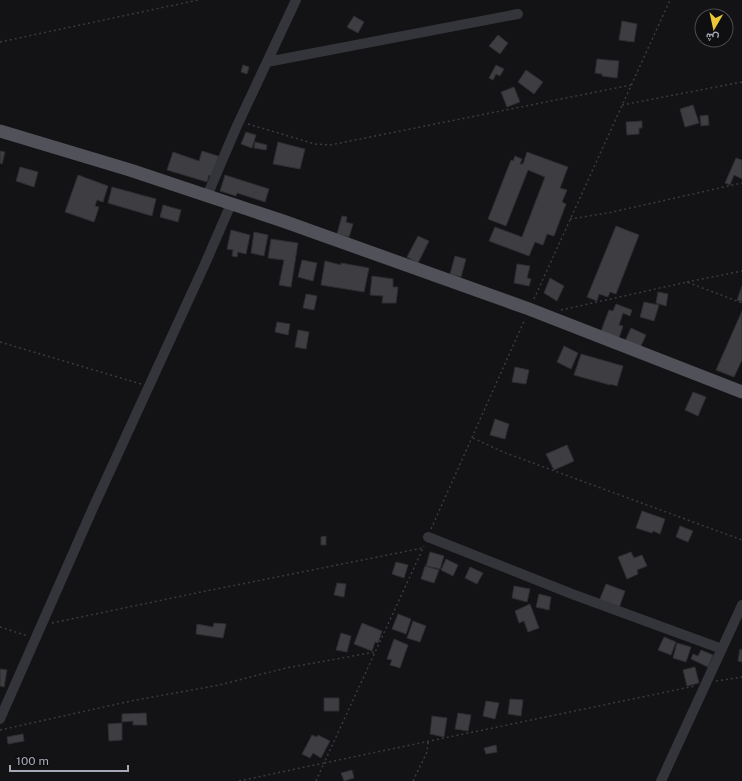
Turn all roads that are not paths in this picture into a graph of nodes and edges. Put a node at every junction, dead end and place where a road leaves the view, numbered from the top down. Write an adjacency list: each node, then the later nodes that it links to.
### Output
1 (296, 0): 3 (street)
2 (518, 14): 3 (street)
3 (267, 62): 5 (street)
4 (0, 131): 5 (main road)
5 (207, 196): 6 (main road)
6 (231, 204): 7 (main road); 11 (street)
7 (742, 392)
8 (428, 537): 10 (street)
9 (742, 605): 10 (street)
10 (722, 649): 12 (street)
11 (0, 719)
12 (661, 781)

